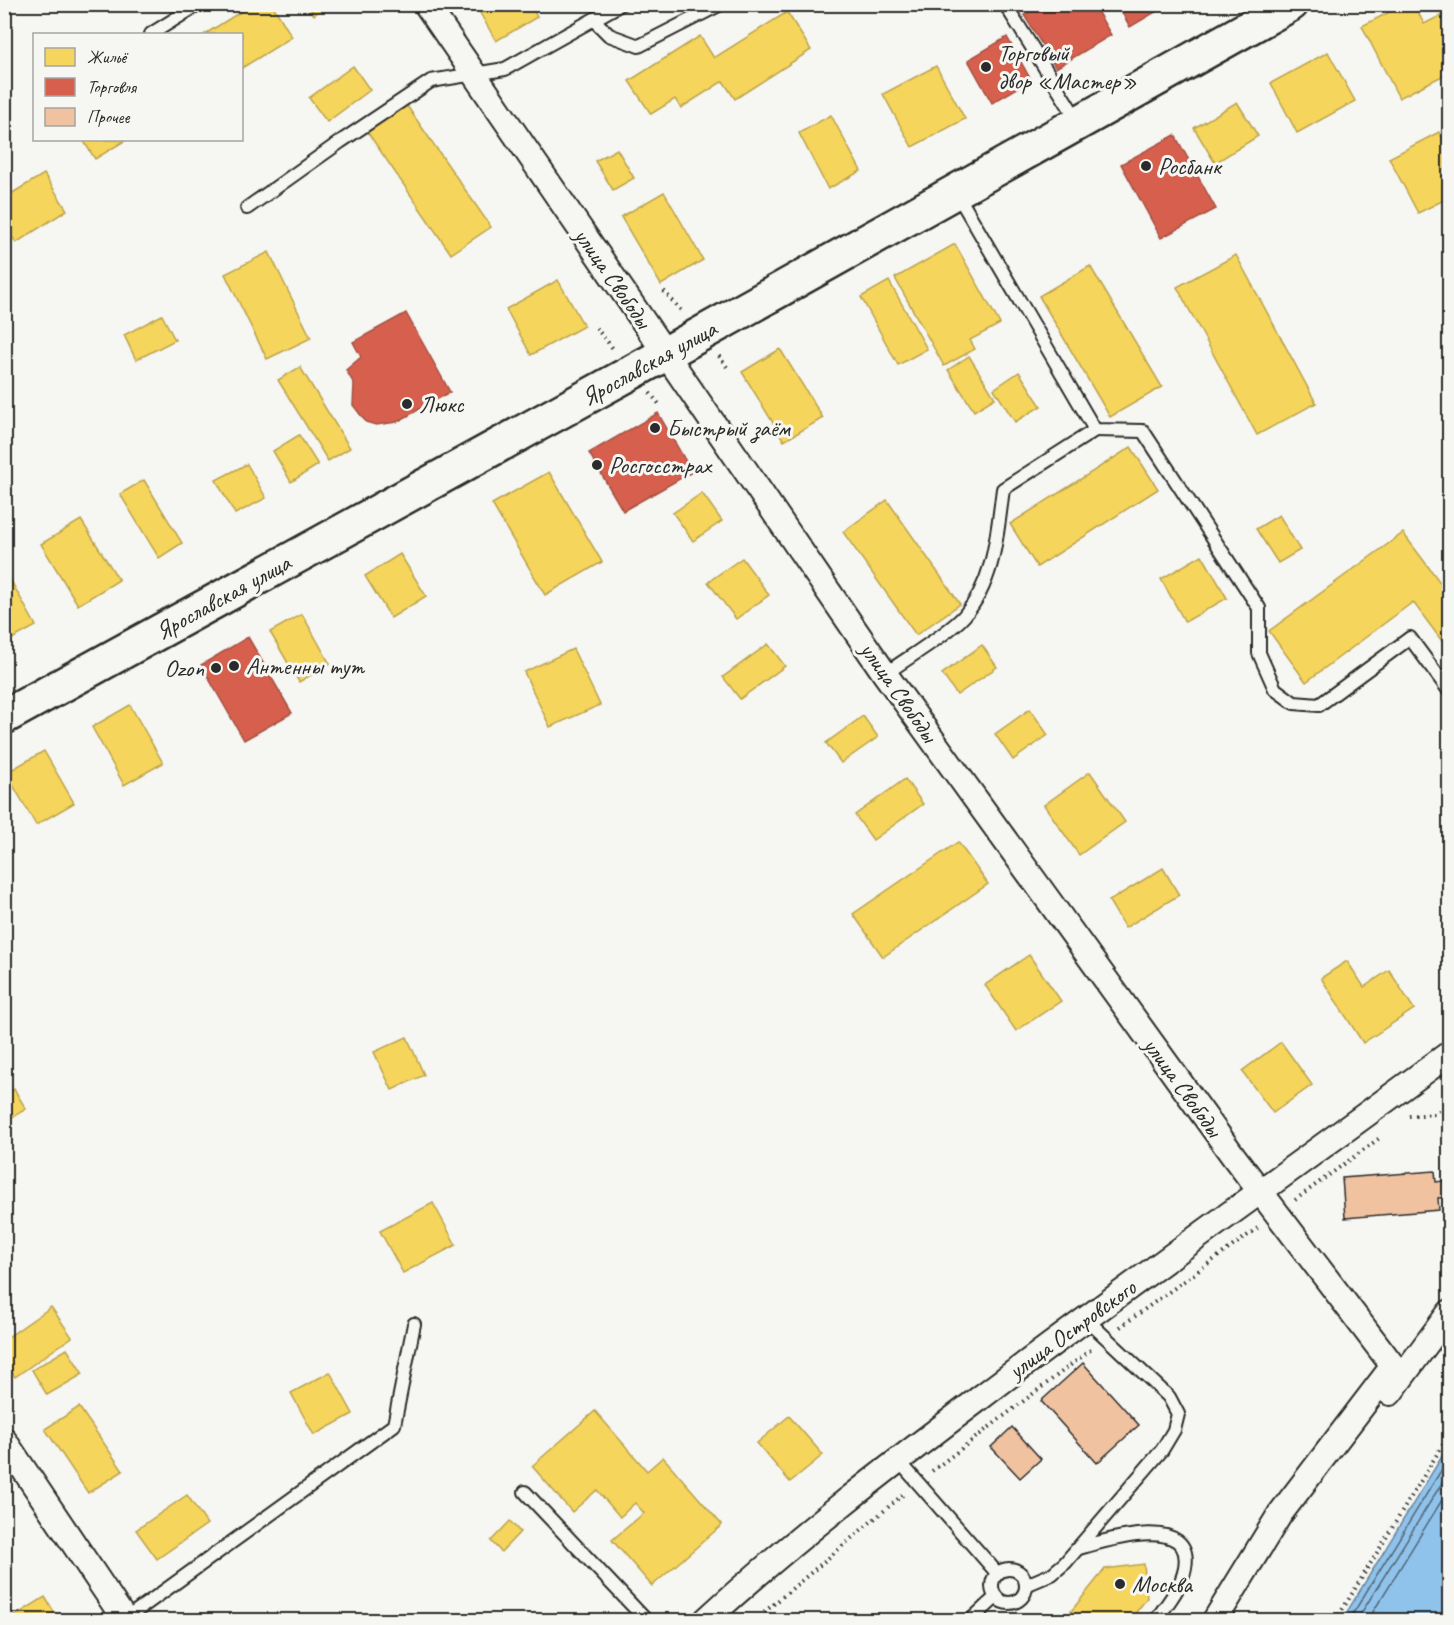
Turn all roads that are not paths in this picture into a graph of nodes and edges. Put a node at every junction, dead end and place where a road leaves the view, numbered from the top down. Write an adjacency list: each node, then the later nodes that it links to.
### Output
1 (199, 4): 8 (lane)
2 (426, 4): 9 (street, улица Свободы)
3 (621, 4): 7 (lane)
4 (721, 4): 7 (lane)
5 (1005, 4): 10 (lane)
6 (1291, 4): 10 (main road, Ярославская улица)
7 (594, 20): 9 (lane)
8 (153, 33)
9 (472, 75): 12 (lane); 13 (street, улица Свободы)
10 (1079, 122): 11 (main road, Ярославская улица)
11 (956, 191): 13 (main road, Ярославская улица); 14 (lane)
12 (248, 208)
13 (665, 354): 15 (street, улица Свободы); 17 (main road, Ярославская улица)
14 (1095, 430): 15 (lane); 16 (lane)
15 (885, 674): 19 (street, улица Свободы)
16 (1449, 692)
17 (4, 717)
18 (1449, 1053): 19 (street, улица Островского)
19 (1262, 1192): 21 (street, улица Островского); 35 (street, улица Свободы)
20 (1449, 1312): 36 (street)
21 (1085, 1318): 24 (street, улица Островского); 26 (lane)
22 (414, 1324): 30 (lane)
23 (4, 1440): 30 (street)
24 (898, 1460): 27 (lane); 32 (street, улица Островского)
25 (525, 1492): 31 (lane)
26 (1077, 1548): 28 (lane); 34 (lane)
27 (997, 1573): 28 (lane); 29 (lane)
28 (1026, 1585): 29 (lane)
29 (996, 1597): 33 (lane)
30 (124, 1620)
31 (646, 1620)
32 (706, 1620)
33 (971, 1620)
34 (1156, 1620)
35 (1215, 1620)
36 (1231, 1620)

